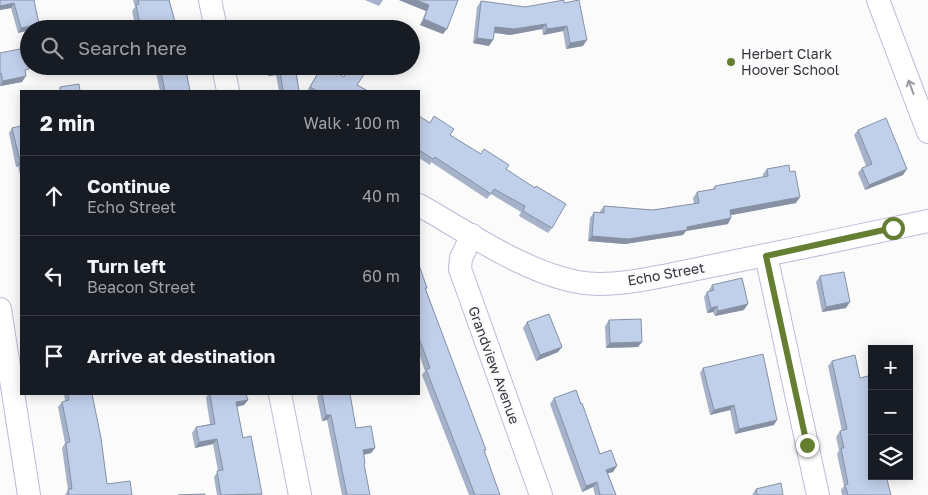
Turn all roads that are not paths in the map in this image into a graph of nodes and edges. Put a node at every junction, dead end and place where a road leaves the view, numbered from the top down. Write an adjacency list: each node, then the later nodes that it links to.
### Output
1 (210, 0): 3 (street)
2 (878, 0): 6 (street, one-way to 2)
3 (214, 20)
4 (225, 75): 5 (street)
5 (228, 90)
6 (928, 132)
7 (420, 206): 9 (street, Echo Street)
8 (928, 220): 10 (street, Echo Street)
9 (472, 236): 10 (street, Echo Street); 15 (street, Grandview Avenue)
10 (766, 256): 16 (street)
11 (0, 308): 13 (street)
12 (280, 395): 14 (street)
13 (29, 495)
14 (300, 495)
15 (541, 495)
16 (818, 495)

